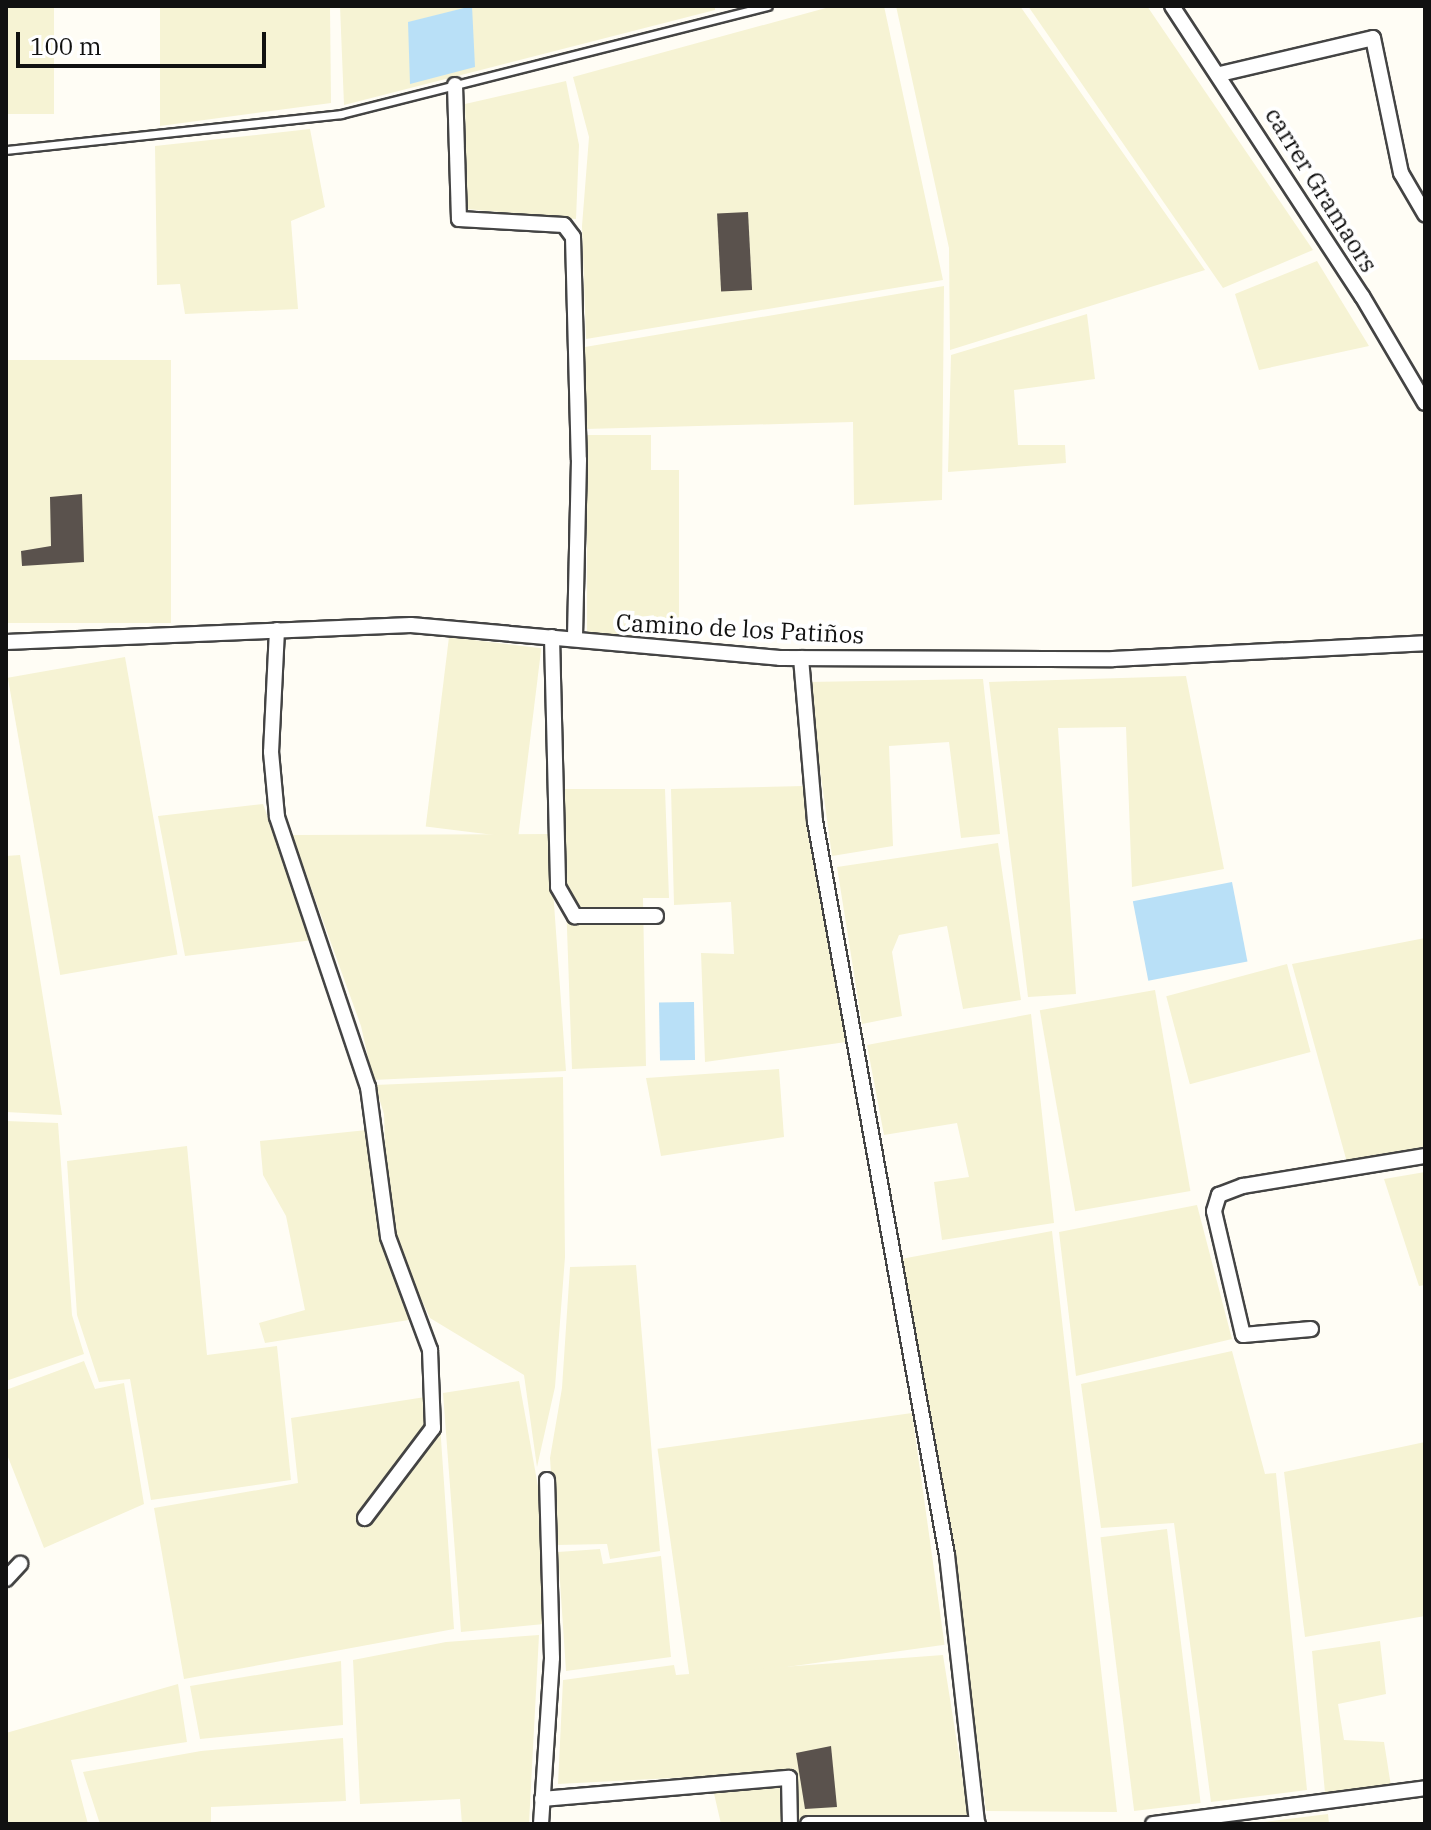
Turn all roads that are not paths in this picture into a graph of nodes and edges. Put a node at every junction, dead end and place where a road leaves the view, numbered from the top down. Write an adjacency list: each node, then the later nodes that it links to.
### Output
1 (768, 6): 4 (lane)
2 (1172, 6): 3 (street, carrer Gramaors)
3 (1220, 74): 6 (street); 7 (street, carrer Gramaors)
4 (455, 85): 5 (lane); 10 (street)
5 (6, 150)
6 (1425, 214)
7 (1425, 403)
8 (277, 630): 9 (street, Camino de los Patiños); 11 (street, Camino de los Patiños); 18 (street)
9 (552, 637): 10 (street, Camino de los Patiños); 14 (street)
10 (575, 639): 13 (street, Camino de los Patiños)
11 (6, 642)
12 (1425, 643): 13 (street, Camino de los Patiños)
13 (801, 658): 26 (street)
14 (656, 916)
15 (1425, 1156): 16 (street)
16 (1311, 1329)
17 (547, 1480): 22 (street)
18 (365, 1518)
19 (20, 1564): 20 (street)
20 (6, 1579)
21 (1425, 1788): 27 (street)
22 (542, 1799): 23 (street); 24 (street)
23 (541, 1824)
24 (790, 1824)
25 (808, 1824): 26 (street)
26 (978, 1824)
27 (1153, 1824)

